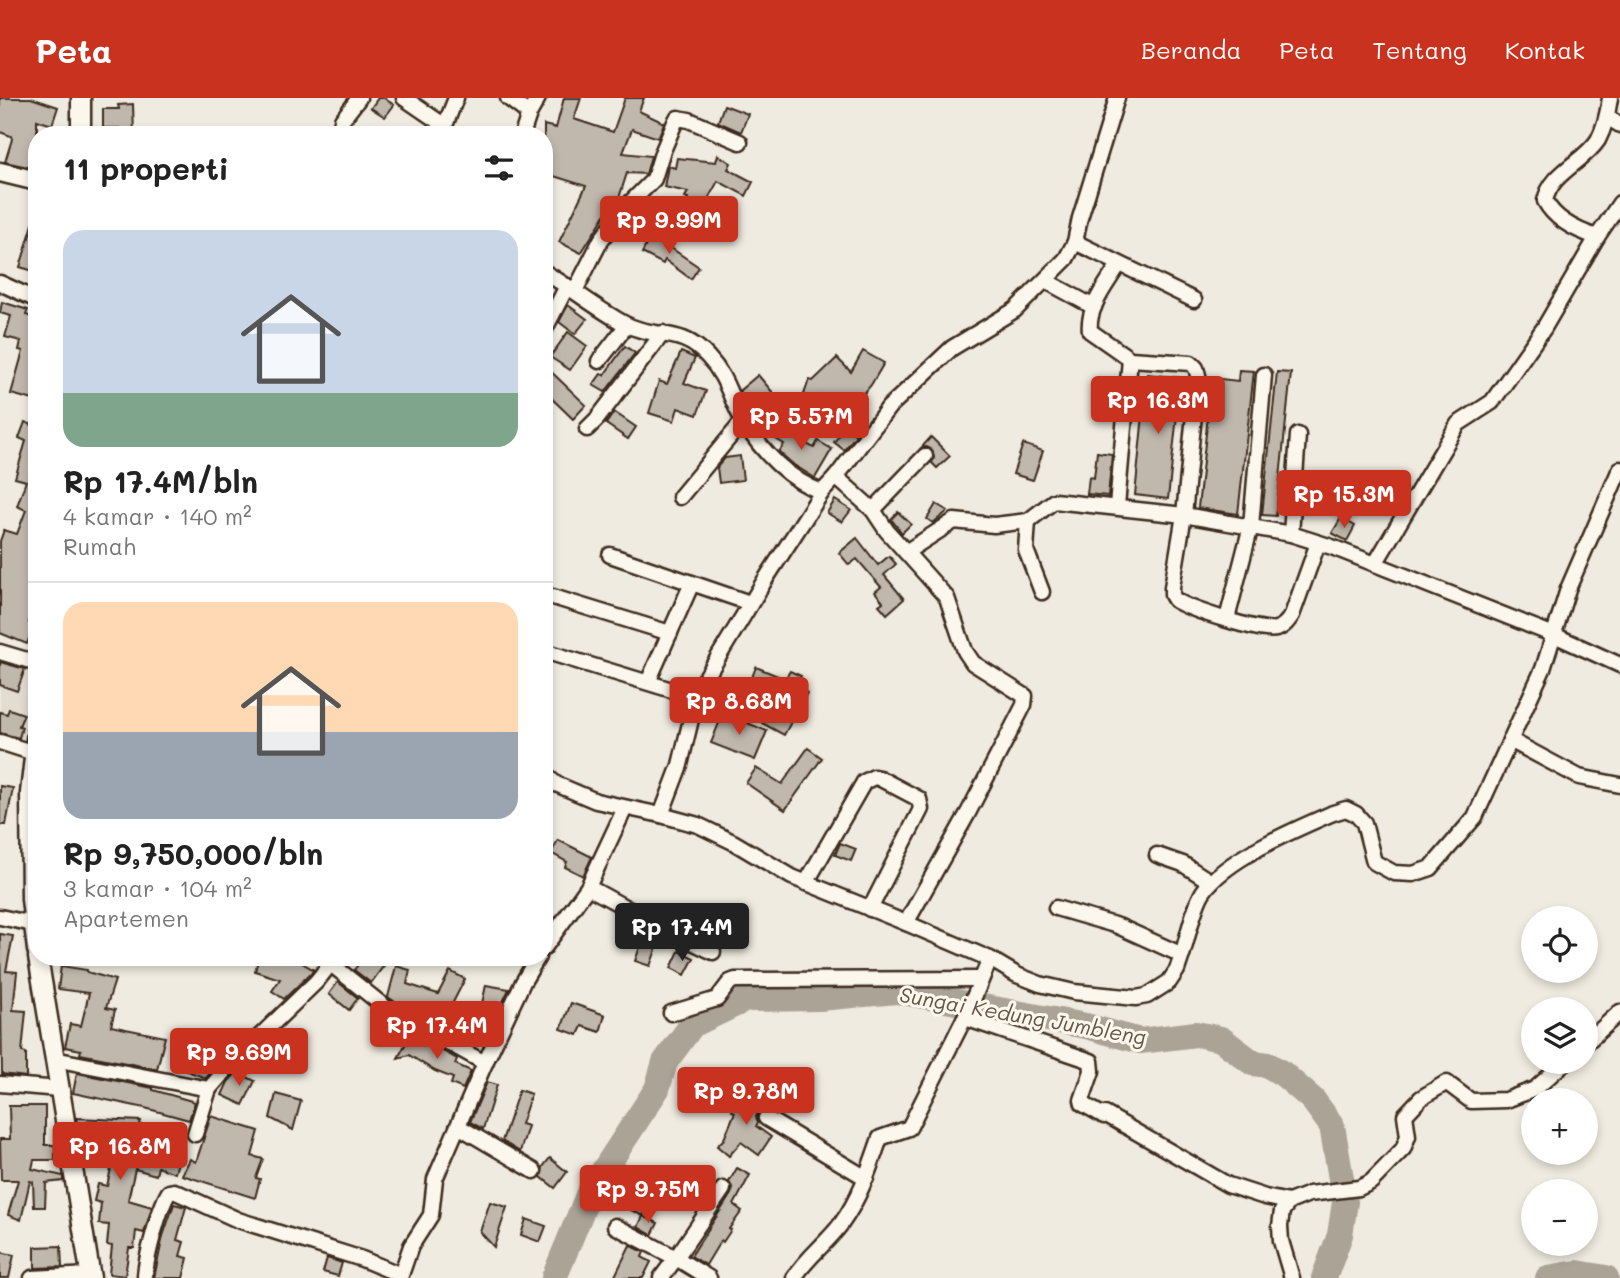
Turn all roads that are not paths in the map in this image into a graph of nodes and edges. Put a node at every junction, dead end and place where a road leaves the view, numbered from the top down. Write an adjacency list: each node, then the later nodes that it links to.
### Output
1 (81, 98): 11 (street)
2 (359, 98): 12 (street)
3 (404, 98): 13 (street)
4 (456, 98): 14 (street)
5 (508, 98): 9 (street)
6 (538, 98): 9 (street)
7 (1117, 98): 21 (street)
8 (1610, 98): 10 (street)
9 (529, 114): 15 (street)
10 (1614, 121): 20 (street)
11 (81, 126)
12 (340, 126)
13 (438, 126)
14 (445, 126)
15 (525, 126)
16 (740, 142): 26 (street)
17 (0, 172): 18 (street)
18 (28, 179)
19 (1620, 203): 20 (street)
20 (1598, 237): 53 (street)
21 (1075, 242): 22 (street); 24 (street)
22 (1119, 264): 28 (street); 29 (street)
23 (553, 277): 26 (street)
24 (1046, 281): 29 (street); 41 (street)
25 (0, 282): 27 (street)
26 (571, 288): 30 (street); 31 (street)
27 (28, 296)
28 (1194, 300)
29 (1094, 307): 33 (street)
30 (553, 317)
31 (627, 326): 32 (street); 34 (street)
32 (663, 333): 36 (street); 37 (street)
33 (1130, 359): 44 (street); 46 (street)
34 (599, 361)
35 (1264, 375): 48 (street)
36 (743, 421): 42 (street); 43 (street)
37 (587, 429)
38 (1298, 435): 49 (street)
39 (925, 456): 45 (street)
40 (1620, 469): 60 (street)
41 (836, 477): 42 (street); 45 (street)
42 (822, 492): 57 (street)
43 (680, 497)
44 (1116, 506): 46 (street); 47 (street)
45 (873, 510): 51 (street)
46 (1184, 515): 48 (street); 58 (street)
47 (1028, 521): 51 (street); 55 (street)
48 (1251, 526): 49 (street); 58 (street)
49 (1291, 534): 50 (street)
50 (1318, 543): 53 (street); 58 (street)
51 (906, 552): 84 (street)
52 (610, 555): 54 (street)
53 (1375, 564): 60 (street)
54 (692, 583): 57 (street); 59 (street)
55 (1042, 592)
56 (553, 597): 59 (street)
57 (750, 603): 65 (street)
58 (1227, 619)
59 (670, 633): 66 (street)
60 (1554, 635): 64 (street); 69 (street)
61 (0, 652): 63 (street)
62 (553, 654): 66 (street)
63 (28, 660)
64 (1620, 665)
65 (705, 679): 67 (street); 68 (street)
66 (648, 682): 67 (street)
67 (698, 698): 75 (street)
68 (756, 705)
69 (1510, 740): 73 (street); 77 (street)
70 (0, 742): 71 (street)
71 (28, 752)
72 (553, 782): 74 (street)
73 (1620, 785)
74 (625, 808): 75 (street); 79 (street)
75 (662, 815): 78 (street)
76 (1157, 855): 77 (street)
77 (1211, 882): 87 (street)
78 (806, 883): 81 (street); 81 (street)
79 (588, 887): 85 (street); 86 (street)
80 (1056, 908): 87 (street)
81 (870, 909): 84 (street)
82 (0, 917): 83 (street)
83 (28, 923)
84 (906, 923): 88 (street)
85 (553, 936)
86 (713, 952)
87 (1182, 955): 88 (street)
88 (989, 959): 93 (street)
89 (39, 966): 98 (street)
90 (329, 966): 102 (street)
91 (338, 966): 99 (street)
92 (533, 966): 99 (street)
93 (980, 982): 95 (street); 96 (street)
94 (1620, 1012): 97 (street)
95 (671, 1013)
96 (967, 1014): 108 (street); 110 (street)
97 (1598, 1033)
98 (54, 1059): 102 (street); 103 (street)
99 (485, 1063): 105 (street)
100 (1552, 1074): 110 (street)
101 (0, 1084): 103 (street)
102 (209, 1088): 106 (street)
103 (59, 1089): 115 (street)
104 (766, 1118): 108 (street)
105 (458, 1126): 107 (street); 114 (street)
106 (195, 1134)
107 (534, 1171)
108 (866, 1178): 119 (street)
109 (723, 1189): 112 (street)
110 (1289, 1202): 120 (street)
111 (615, 1226): 112 (street)
112 (676, 1258): 117 (street); 118 (street)
113 (145, 1276): 114 (street)
114 (401, 1276)
115 (91, 1277): 116 (street)
116 (32, 1278)
117 (661, 1278)
118 (709, 1278)
119 (794, 1278)
120 (1292, 1278)

